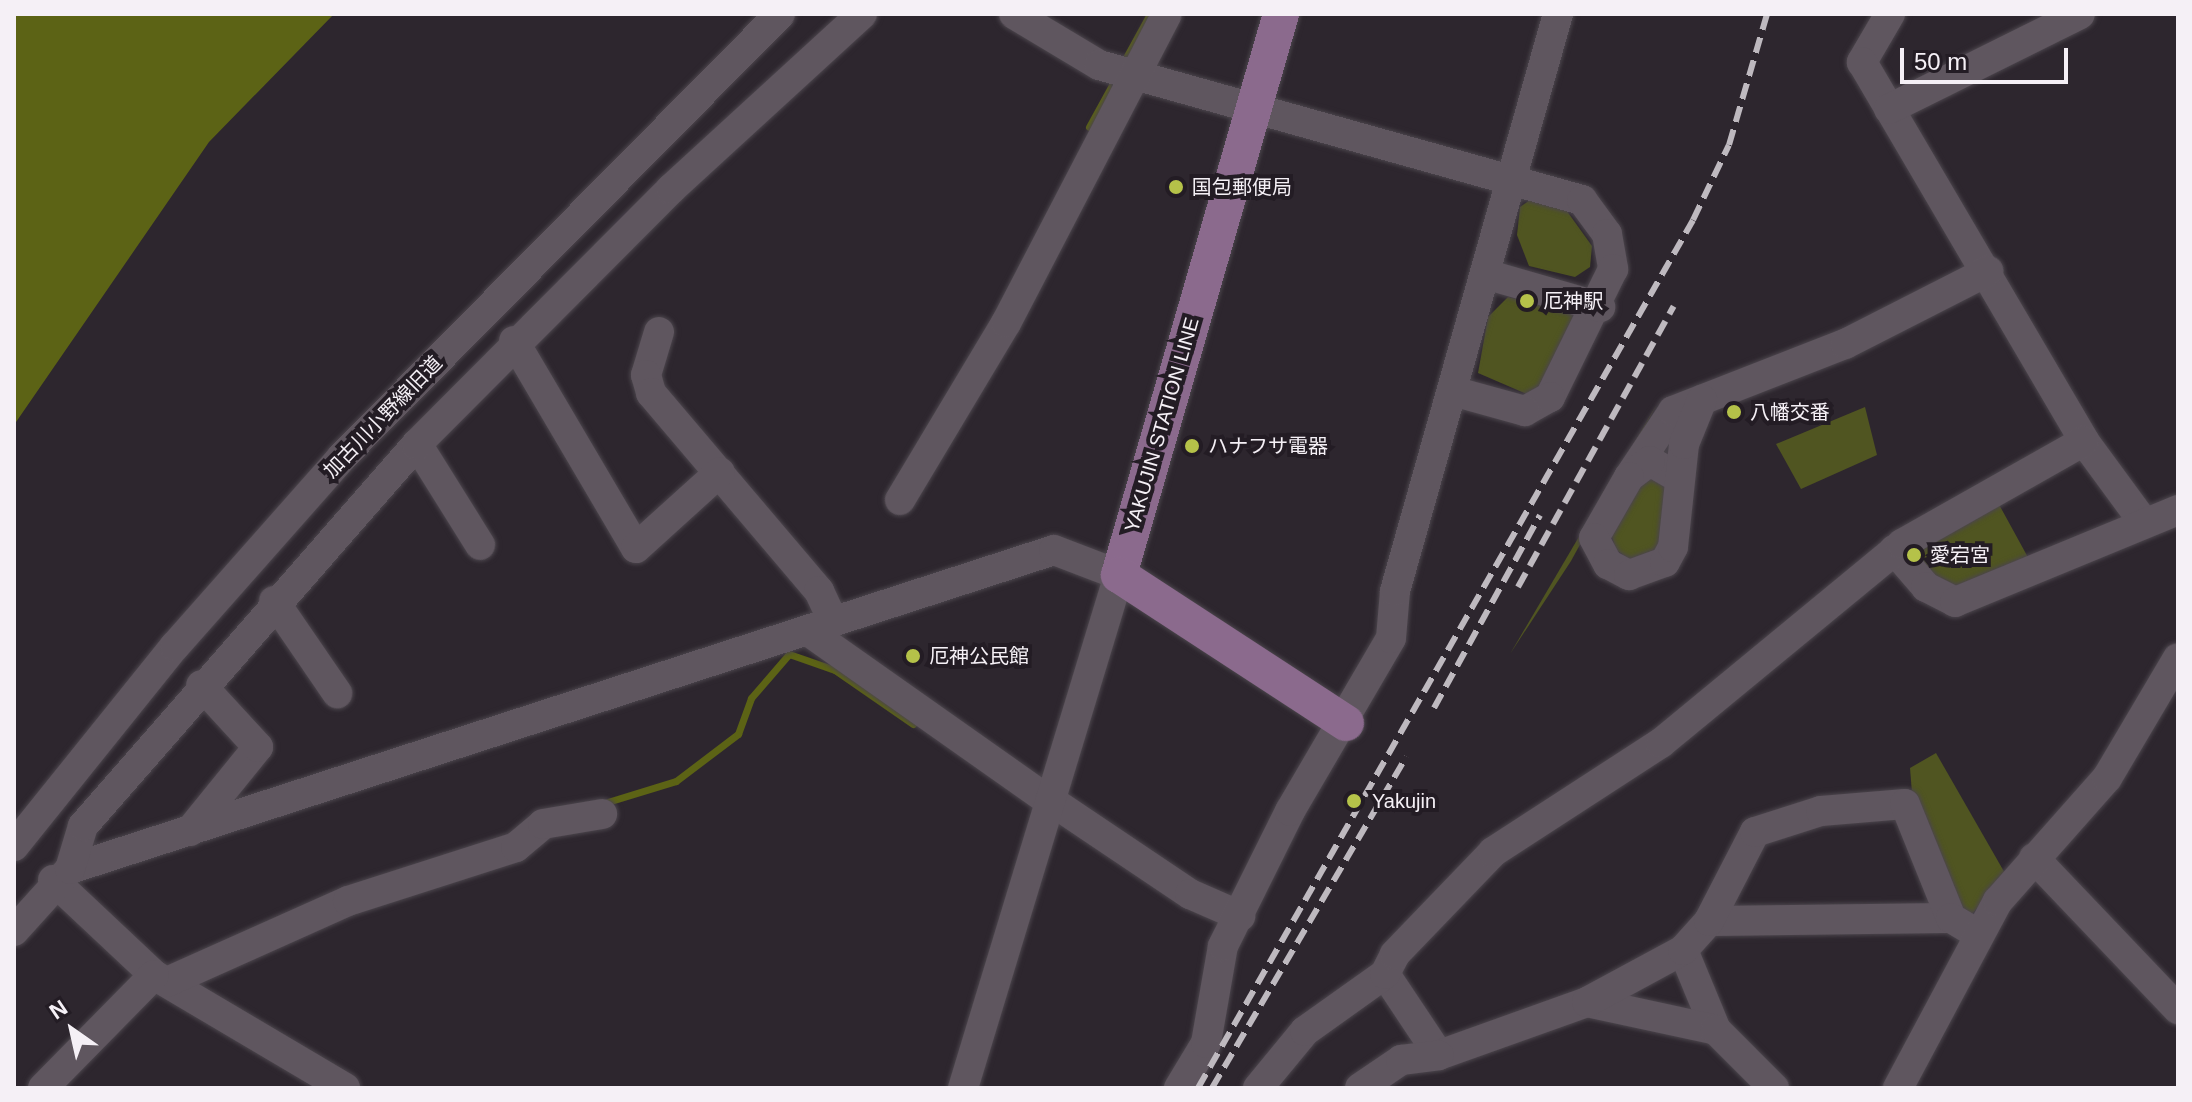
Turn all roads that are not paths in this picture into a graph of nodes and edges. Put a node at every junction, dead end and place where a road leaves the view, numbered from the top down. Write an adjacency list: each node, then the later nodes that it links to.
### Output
1 (780, 14): 40 (street, 加古川小野線旧道)
2 (862, 14): 17 (street)
3 (1014, 14): 9 (street)
4 (1167, 14): 9 (street)
5 (1281, 14): 10 (main road, YAKUJIN STATION LINE)
6 (1558, 14): 12 (street)
7 (1890, 14): 11 (street)
8 (2080, 14): 11 (street)
9 (1137, 76): 10 (street); 25 (street)
10 (1253, 109): 12 (street); 30 (main road, YAKUJIN STATION LINE)
11 (1889, 109): 13 (street)
12 (1510, 180): 14 (street); 15 (street)
13 (1988, 271): 19 (street); 20 (street)
14 (1485, 274): 15 (street); 18 (street)
15 (1600, 307): 18 (street)
16 (659, 332): 22 (street)
17 (514, 341): 21 (street); 22 (street)
18 (1456, 392): 36 (street)
19 (1702, 400): 23 (street); 24 (street)
20 (2084, 441): 27 (street); 29 (street)
21 (417, 444): 28 (street); 31 (street)
22 (720, 472): 32 (street)
23 (1629, 477): 24 (street); 24 (street)
24 (1679, 478)
25 (900, 500)
26 (2178, 510): 27 (street)
27 (2142, 520): 29 (street)
28 (480, 545)
29 (1894, 550): 49 (street)
30 (1119, 575): 32 (street); 36 (main road); 37 (street)
31 (274, 601): 34 (street); 35 (street)
32 (821, 626): 37 (street); 39 (street)
33 (2178, 658): 41 (street)
34 (201, 685): 39 (street); 42 (street)
35 (337, 693)
36 (1346, 723): 43 (street)
37 (1049, 800): 43 (street); 57 (street)
38 (602, 814): 50 (street)
39 (190, 831): 42 (street)
40 (14, 846)
41 (2034, 858): 47 (street); 52 (street)
42 (62, 875): 46 (street); 50 (street)
43 (1240, 916): 58 (street)
44 (1951, 918): 45 (street); 45 (street); 47 (street)
45 (1709, 921): 48 (street)
46 (14, 931)
47 (1978, 934): 62 (street)
48 (1683, 950): 51 (street); 53 (street)
49 (1385, 974): 54 (street); 59 (street)
50 (161, 979): 55 (street); 56 (street)
51 (1587, 1002): 53 (street); 54 (street)
52 (2178, 1009)
53 (1716, 1030): 61 (street)
54 (1439, 1055): 60 (street)
55 (43, 1088)
56 (345, 1088)
57 (963, 1088)
58 (1179, 1088)
59 (1258, 1088)
60 (1360, 1088)
61 (1774, 1088)
62 (1898, 1088)

